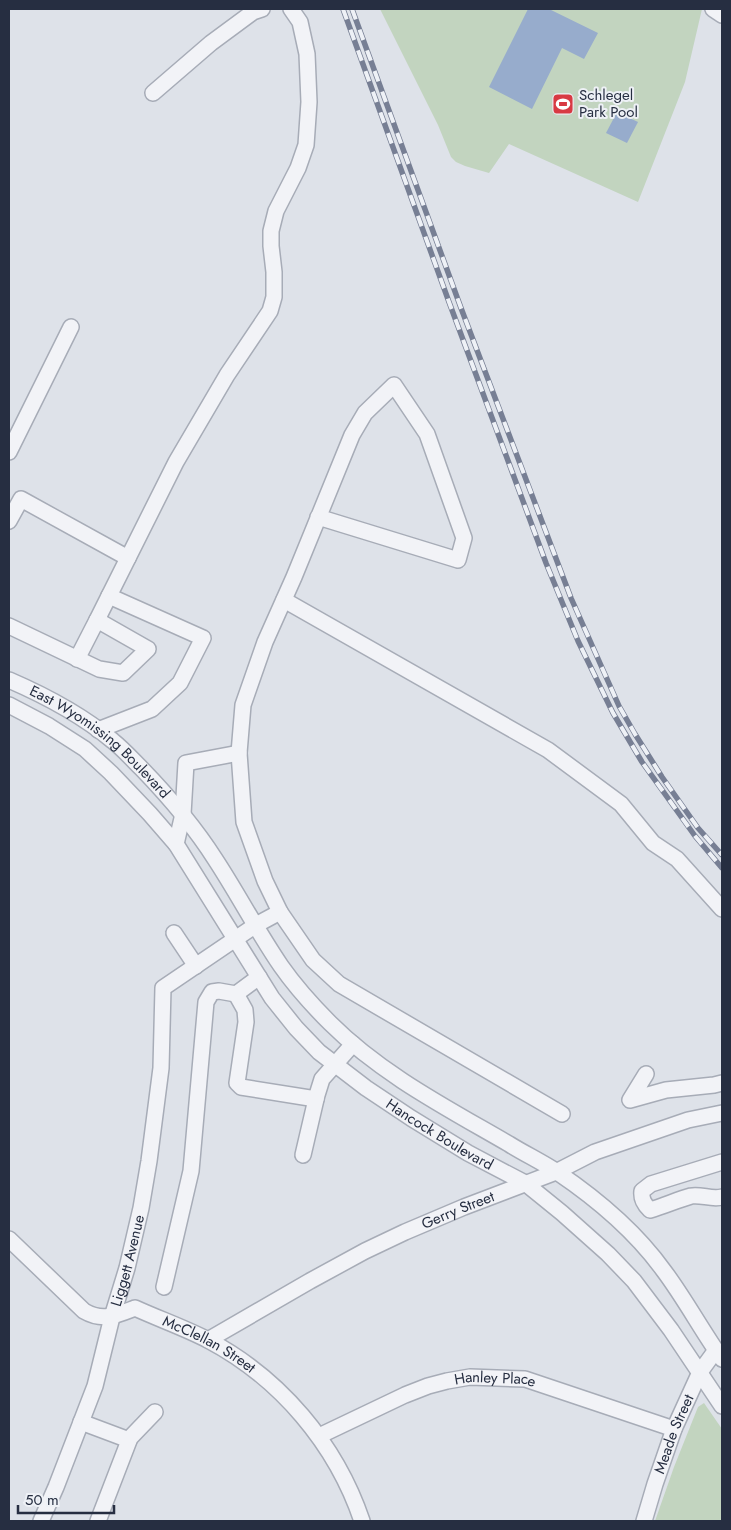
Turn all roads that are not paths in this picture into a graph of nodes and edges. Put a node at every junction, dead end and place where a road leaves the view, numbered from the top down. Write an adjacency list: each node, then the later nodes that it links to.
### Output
1 (262, 9): 5 (street)
2 (291, 9): 10 (street)
3 (713, 9): 4 (street)
4 (722, 15)
5 (153, 93)
6 (71, 327): 7 (street)
7 (9, 452)
8 (318, 516): 8 (street); 12 (street)
9 (9, 521): 10 (street)
10 (128, 558): 11 (street)
11 (109, 596): 13 (street); 18 (street)
12 (284, 600): 19 (street); 22 (street)
13 (97, 620): 15 (street); 15 (street)
14 (9, 626): 15 (street)
15 (77, 659)
16 (9, 680): 18 (street, East Wyomissing Boulevard)
17 (9, 705): 21 (street, East Wyomissing Boulevard)
18 (98, 730): 20 (street, East Wyomissing Boulevard)
19 (239, 753): 20 (street); 23 (street)
20 (182, 814): 21 (street); 24 (street, Hancock Boulevard)
21 (176, 844): 26 (street, Hancock Boulevard)
22 (722, 909)
23 (280, 912): 24 (street); 36 (street)
24 (256, 925): 26 (street); 30 (street, Hancock Boulevard)
25 (174, 933): 27 (street)
26 (235, 940): 27 (street); 28 (street, Hancock Boulevard)
27 (196, 966): 44 (street, Liggett Avenue)
28 (259, 977): 29 (street); 31 (street, Hancock Boulevard)
29 (236, 994): 34 (street); 43 (street)
30 (353, 1044): 31 (street); 39 (street, Hancock Boulevard)
31 (336, 1064): 34 (street); 40 (street, Hancock Boulevard)
32 (646, 1074): 33 (street)
33 (722, 1083)
34 (316, 1099): 37 (street)
35 (722, 1113): 39 (street, Gerry Street)
36 (562, 1114)
37 (303, 1155)
38 (722, 1162): 41 (street)
39 (556, 1172): 40 (street, Gerry Street); 46 (street, Hancock Boulevard)
40 (525, 1184): 45 (street, Gerry Street); 47 (street, Hancock Boulevard)
41 (722, 1197)
42 (9, 1239): 44 (street)
43 (164, 1287)
44 (112, 1317): 45 (street, McClellan Street); 50 (street, Liggett Avenue)
45 (208, 1340): 52 (street, McClellan Street)
46 (719, 1355): 47 (street, Meade Street)
47 (700, 1372): 48 (street, Hancock Boulevard); 51 (street, Meade Street)
48 (722, 1406)
49 (155, 1412): 53 (street)
50 (81, 1422): 53 (street); 54 (street, Liggett Avenue)
51 (674, 1429): 52 (street, Hanley Place); 57 (street, Meade Street)
52 (319, 1436): 56 (street, McClellan Street)
53 (129, 1440): 55 (street)
54 (41, 1521)
55 (98, 1521)
56 (362, 1521)
57 (644, 1521)

